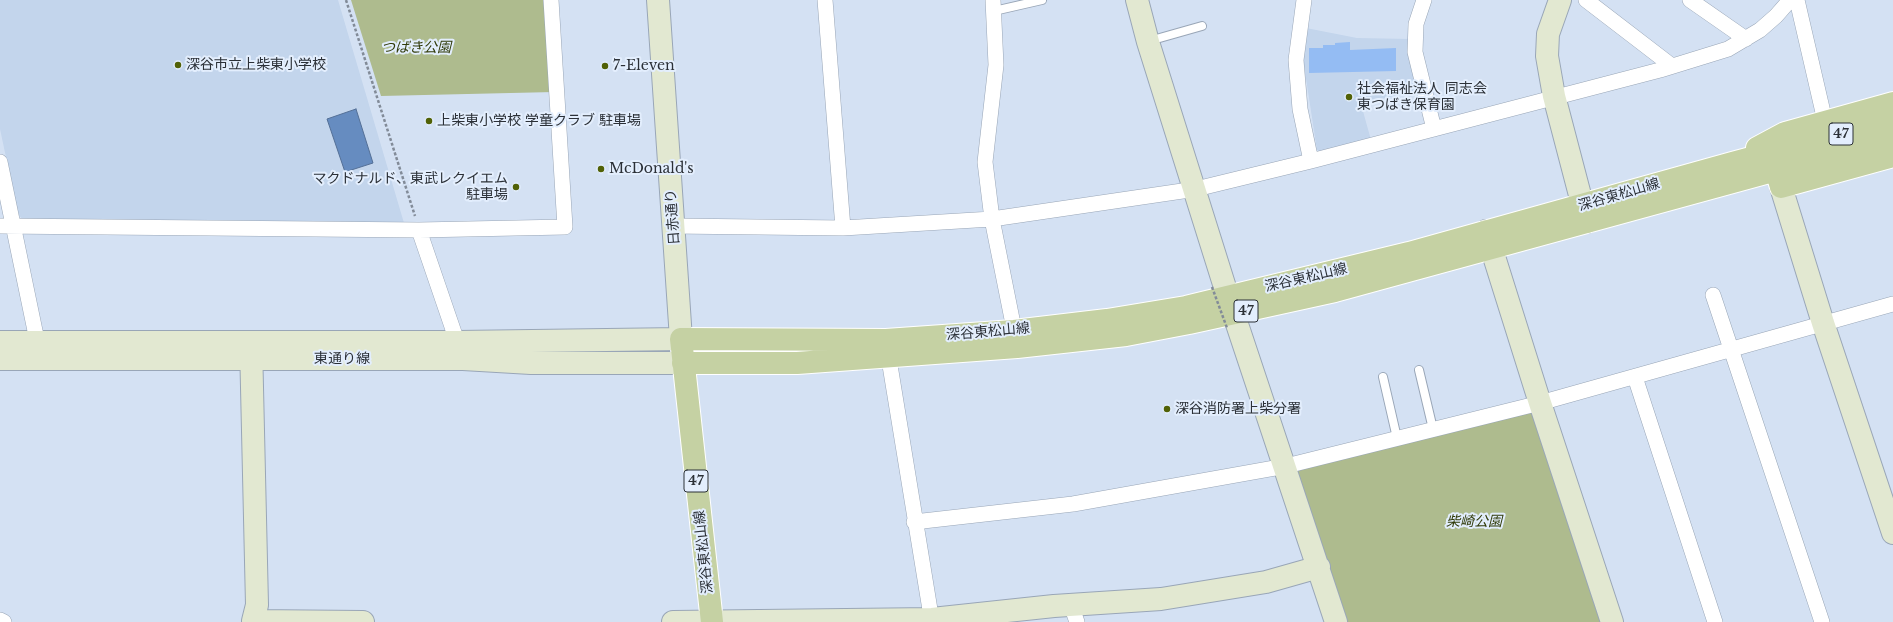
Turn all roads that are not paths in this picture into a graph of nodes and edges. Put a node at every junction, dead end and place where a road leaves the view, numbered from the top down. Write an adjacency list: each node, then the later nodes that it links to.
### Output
1 (551, 0): 35 (street)
2 (658, 0): 33 (street, 日赤通り)
3 (825, 0): 34 (street)
4 (1042, 0): 13 (lane)
5 (1137, 0): 16 (street)
6 (1304, 0): 25 (street)
7 (1424, 0): 22 (street)
8 (1560, 0): 18 (street)
9 (1586, 0): 17 (street)
10 (1690, 0): 15 (street)
11 (1790, 0): 15 (street)
12 (1797, 0): 21 (street)
13 (993, 6): 31 (street)
14 (1202, 26): 16 (lane)
15 (1746, 39): 17 (street)
16 (1148, 42): 29 (street)
17 (1672, 66): 18 (street)
18 (1554, 96): 22 (street); 30 (street)
19 (1893, 103): 21 (main road)
20 (1893, 120): 28 (main road, 深谷東松山線 / 47)
21 (1825, 121): 27 (main road)
22 (1434, 129): 25 (street)
23 (1893, 138): 28 (main road, 深谷東松山線 / 47)
24 (1893, 156): 28 (main road)
25 (1311, 161): 29 (street)
26 (0, 162): 32 (street)
27 (1732, 163): 28 (main road, 深谷東松山線 / 47); 30 (main road, 深谷東松山線 / 47)
28 (1785, 167): 30 (main road, 深谷東松山線 / 47); 40 (street)
29 (1196, 189): 31 (street); 39 (street)
30 (1585, 214): 36 (main road, 深谷東松山線 / 47)
31 (992, 219): 34 (street); 42 (street)
32 (7, 226): 35 (street); 47 (street)
33 (673, 226): 34 (street); 41 (street, 日赤通り)
34 (843, 228)
35 (419, 230): 45 (street)
36 (1489, 240): 39 (main road, 深谷東松山線 / 47); 54 (street)
37 (1713, 295): 46 (street)
38 (1893, 304): 40 (street)
39 (1225, 306): 42 (main road, 深谷東松山線 / 47); 57 (street)
40 (1823, 323): 46 (street); 59 (street)
41 (681, 339): 44 (main road, 深谷東松山線 / 47); 45 (street, 東通り線); 50 (main road, 深谷東松山線 / 47)
42 (1016, 339): 44 (main road, 深谷東松山線 / 47)
43 (0, 342): 47 (street, 東通り線)
44 (887, 348): 50 (main road, 深谷東松山線 / 47); 58 (street)
45 (460, 350): 48 (street, 東通り線); 50 (street, 東通り線)
46 (1732, 350): 53 (street); 72 (street)
47 (39, 351): 48 (street, 東通り線); 49 (street, 東通り線)
48 (250, 351): 63 (street)
49 (0, 359)
50 (683, 363): 68 (main road, 深谷東松山線 / 47)
51 (1419, 370): 55 (lane)
52 (1384, 377): 56 (lane)
53 (1635, 377): 54 (street); 71 (street)
54 (1540, 403): 55 (street); 70 (street)
55 (1433, 429): 56 (street)
56 (1396, 438): 57 (street)
57 (1286, 466): 58 (street); 60 (street)
58 (914, 522): 64 (street)
59 (1893, 533)
60 (1319, 567): 61 (street); 69 (street)
61 (1074, 614): 64 (street)
62 (0, 620): 65 (street)
63 (253, 621): 66 (street)
64 (932, 621): 68 (street)
65 (4, 622)
66 (363, 622)
67 (673, 622): 68 (street)
68 (712, 622)
69 (1336, 622)
70 (1612, 622)
71 (1715, 622)
72 (1822, 622)

